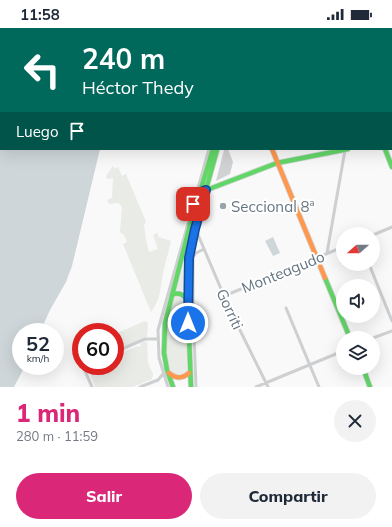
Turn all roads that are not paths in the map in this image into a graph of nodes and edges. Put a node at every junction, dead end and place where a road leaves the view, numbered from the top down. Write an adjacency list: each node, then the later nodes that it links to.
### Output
1 (209, 150): 14 (street)
2 (214, 150): 13 (main road)
3 (217, 150): 12 (main road)
4 (272, 150): 10 (main road)
5 (319, 150): 9 (street)
6 (341, 150): 9 (main road)
7 (346, 150): 20 (street)
8 (385, 150): 11 (main road)
9 (321, 154): 10 (main road)
10 (277, 163): 12 (main road); 21 (main road)
11 (392, 167)
12 (206, 190): 13 (main road); 16 (main road)
13 (201, 192): 14 (street); 23 (main road)
14 (196, 194): 27 (street)
15 (392, 227): 17 (street)
16 (195, 229): 18 (street, Gorriti); 25 (main road)
17 (380, 232)
18 (204, 249): 24 (street, Gorriti); 43 (street)
19 (336, 250): 20 (street, Monteagudo)
20 (327, 254): 21 (street, Monteagudo)
21 (317, 258): 24 (street, Monteagudo); 30 (main road)
22 (371, 271): 29 (street)
23 (172, 295): 25 (main road); 26 (main road)
24 (224, 296): 44 (street, Gorriti)
25 (188, 301): 39 (main road)
26 (169, 307): 27 (main road); 35 (main road)
27 (163, 308): 33 (street)
28 (286, 308): 37 (street)
29 (392, 320)
30 (347, 331)
31 (392, 331): 32 (street)
32 (380, 335)
33 (158, 341): 34 (street); 35 (main road); 40 (street)
34 (124, 348)
35 (164, 348): 38 (main road)
36 (336, 354): 37 (street)
37 (310, 365): 44 (street); 52 (street)
38 (167, 370): 39 (main road); 49 (main road)
39 (189, 373): 45 (main road)
40 (163, 374): 47 (street); 48 (street)
41 (87, 375): 46 (street)
42 (366, 375): 53 (main road)
43 (195, 381): 45 (main road)
44 (266, 383): 50 (street); 51 (street, Gorriti)
45 (192, 386)
46 (92, 387)
47 (140, 387)
48 (168, 387)
49 (173, 387)
50 (256, 387)
51 (268, 387)
52 (319, 387)
53 (370, 387)

